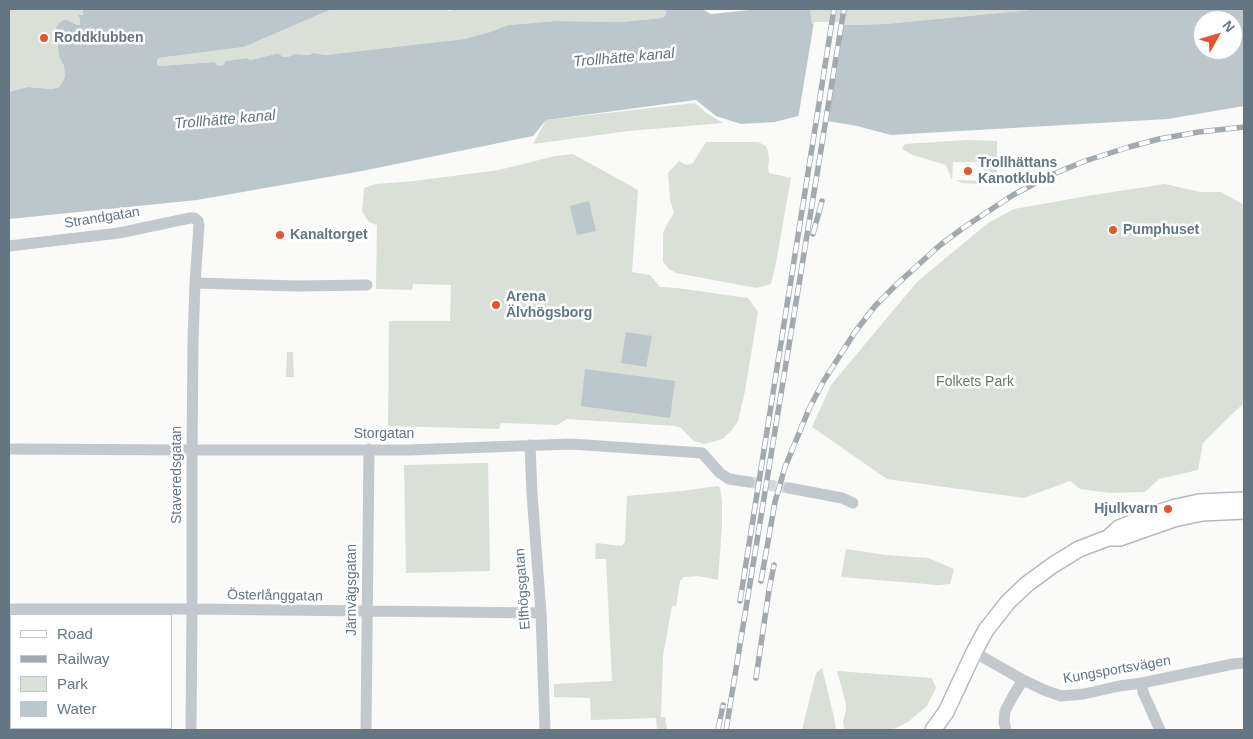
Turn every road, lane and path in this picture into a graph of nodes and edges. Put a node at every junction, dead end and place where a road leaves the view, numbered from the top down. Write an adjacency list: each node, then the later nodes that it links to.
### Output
1 (198, 221): 2 (street, Strandgatan); 3 (street, Staveredsgatan)
2 (9, 246)
3 (195, 283): 4 (street); 7 (street, Staveredsgatan)
4 (367, 285)
5 (530, 445): 8 (street, Storgatan); 9 (street, Storgatan); 18 (street, Elfhögsgatan)
6 (9, 449): 7 (street, Storgatan)
7 (192, 450): 8 (street, Storgatan); 16 (street, Staveredsgatan)
8 (369, 450): 17 (street, Järnvägsgatan)
9 (748, 482)
10 (789, 488): 12 (street)
11 (1244, 500): 14 (street)
12 (853, 503)
13 (1244, 511): 14 (street)
14 (1108, 538): 19 (street)
15 (9, 609): 16 (street, Österlånggatan)
16 (192, 609): 17 (street, Österlånggatan); 23 (street, Staveredsgatan)
17 (367, 612): 18 (street, Österlånggatan); 24 (street, Järnvägsgatan)
18 (541, 613): 25 (street, Elfhögsgatan)
19 (974, 652): 21 (street, Kungsportsvägen); 26 (street)
20 (1244, 663): 22 (street, Kungsportsvägen)
21 (1023, 680): 22 (street, Kungsportsvägen); 27 (street)
22 (1142, 683): 28 (street)
23 (191, 730)
24 (366, 730)
25 (544, 730)
26 (933, 730)
27 (1006, 730)
28 (1160, 730)

